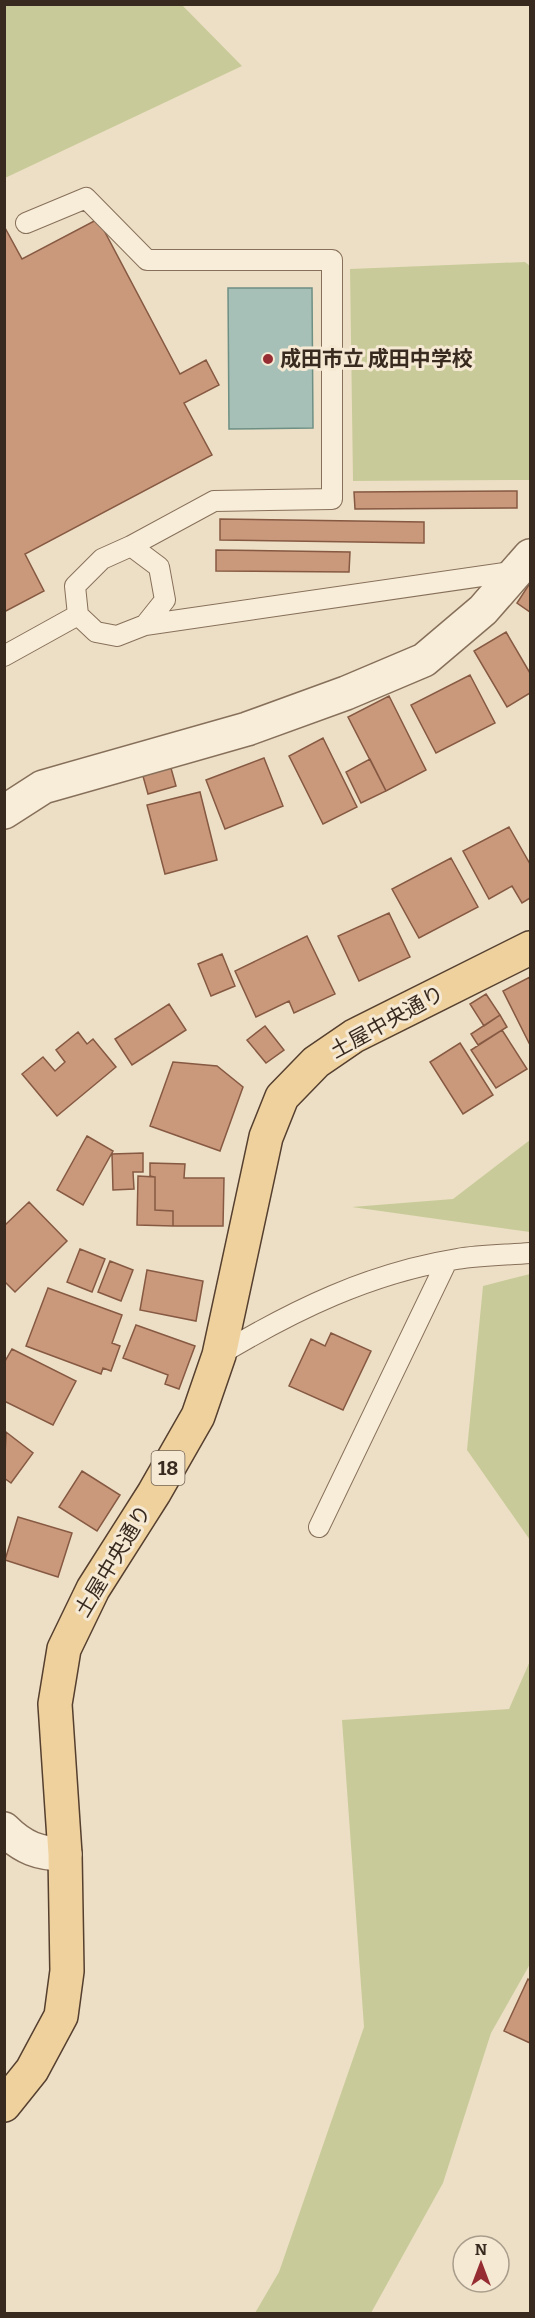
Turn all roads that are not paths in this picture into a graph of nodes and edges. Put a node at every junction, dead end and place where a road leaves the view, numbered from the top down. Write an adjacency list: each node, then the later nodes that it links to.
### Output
1 (26, 224): 2 (lane)
2 (131, 546): 4 (lane); 5 (lane)
3 (525, 563): 5 (lane); 7 (street)
4 (78, 615): 5 (lane); 6 (lane)
5 (145, 626)
6 (4, 656)
7 (4, 812)
8 (531, 948): 11 (main road, 土屋中央通り / 18)
9 (531, 1252): 10 (lane)
10 (447, 1261): 11 (lane); 12 (lane)
11 (219, 1356): 14 (main road, 土屋中央通り / 18)
12 (318, 1527)
13 (4, 1829): 14 (street)
14 (65, 1854): 15 (main road, 土屋中央通り / 18)
15 (4, 2106)

